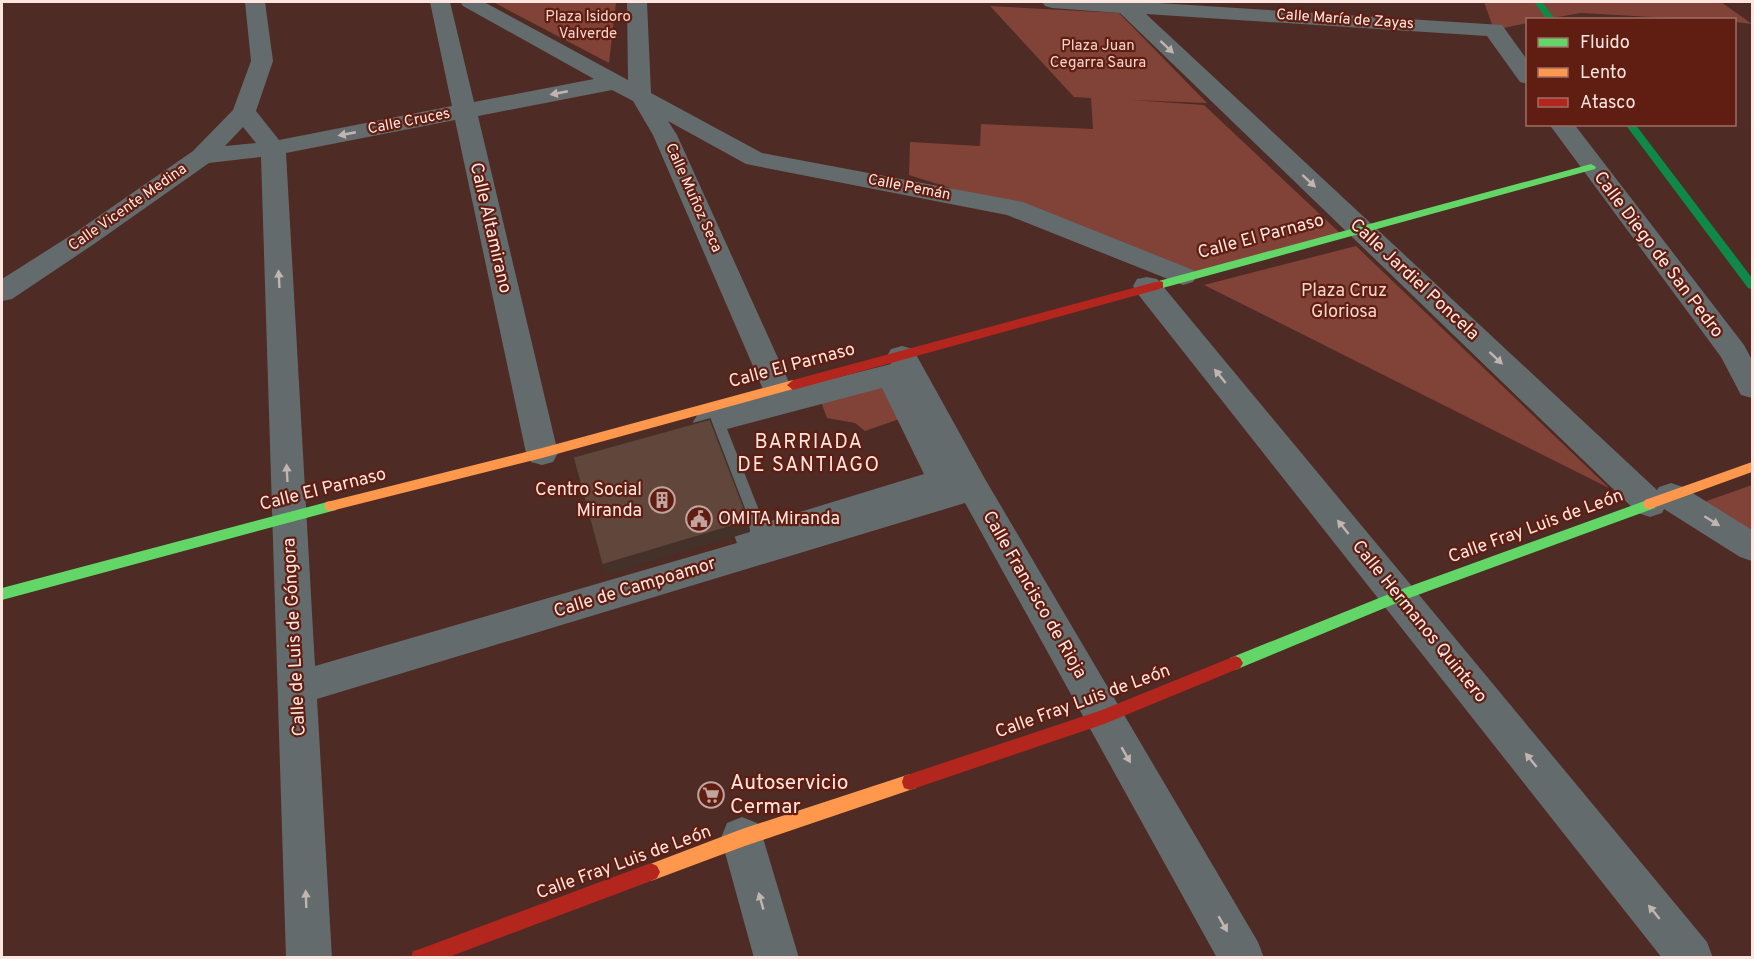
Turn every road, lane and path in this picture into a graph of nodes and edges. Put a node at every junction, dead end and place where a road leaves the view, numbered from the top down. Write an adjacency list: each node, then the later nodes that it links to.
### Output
1 (255, 2): 11 (street)
2 (440, 2): 10 (street, Calle Altamirano)
3 (470, 2): 8 (street, Calle Pemán)
4 (637, 2): 9 (street, Calle Muñoz Seca)
5 (1052, 2): 6 (street, Calle María de Zayas)
6 (1125, 6): 7 (street, Calle María de Zayas); 16 (street, Calle Jardiel Poncela, one-way to 16)
7 (1526, 76)
8 (616, 82): 9 (street, Calle Pemán); 10 (street, Calle Cruces, one-way to 10)
9 (640, 94): 17 (street, Calle Pemán); 22 (street, Calle Muñoz Seca)
10 (463, 111): 13 (street, Calle Cruces, one-way to 13); 23 (street, Calle Altamirano)
11 (244, 112): 13 (street); 14 (street, Calle Vicente Medina)
12 (1562, 126): 15 (street, Calle Diego de San Pedro)
13 (273, 148): 14 (street, Calle Cruces); 27 (street, Calle de Luis de Góngora, one-way to 13)
14 (202, 156): 19 (street, Calle Vicente Medina)
15 (1590, 167): 16 (street, Calle El Parnaso); 21 (street, Calle Diego de San Pedro)
16 (1360, 229): 17 (street, Calle El Parnaso); 26 (street, Calle Jardiel Poncela, one-way to 26)
17 (1183, 276): 18 (street, Calle El Parnaso)
18 (1147, 286): 20 (street, Calle El Parnaso); 30 (street, Calle Hermanos Quintero, one-way to 18)
19 (3, 297)
20 (902, 356): 22 (street, Calle El Parnaso); 25 (street, Calle Francisco de Rioja)
21 (1752, 387)
22 (777, 388): 23 (street, Calle El Parnaso)
23 (542, 453): 27 (street, Calle El Parnaso)
24 (1752, 467): 26 (street, Calle Fray Luis de León)
25 (959, 485): 25 (street); 31 (street, Calle de Campoamor); 32 (street, Calle Francisco de Rioja)
26 (1660, 500): 28 (street, Calle Jardiel Poncela, one-way to 28); 30 (street, Calle Fray Luis de León)
27 (289, 517): 29 (street, Calle El Parnaso); 31 (street, Calle de Luis de Góngora)
28 (1752, 547)
29 (2, 594)
30 (1399, 596): 32 (street, Calle Fray Luis de León); 38 (street, Calle Hermanos Quintero, one-way to 30)
31 (297, 688): 34 (street, Calle de Luis de Góngora, one-way to 31)
32 (1104, 717): 33 (street, Calle Fray Luis de León); 37 (street, Calle Francisco de Rioja, one-way to 37)
33 (742, 838): 35 (street, Calle Fray Luis de León); 36 (street, one-way to 33)
34 (309, 957)
35 (420, 957)
36 (777, 957)
37 (1242, 957)
38 (1691, 957)

